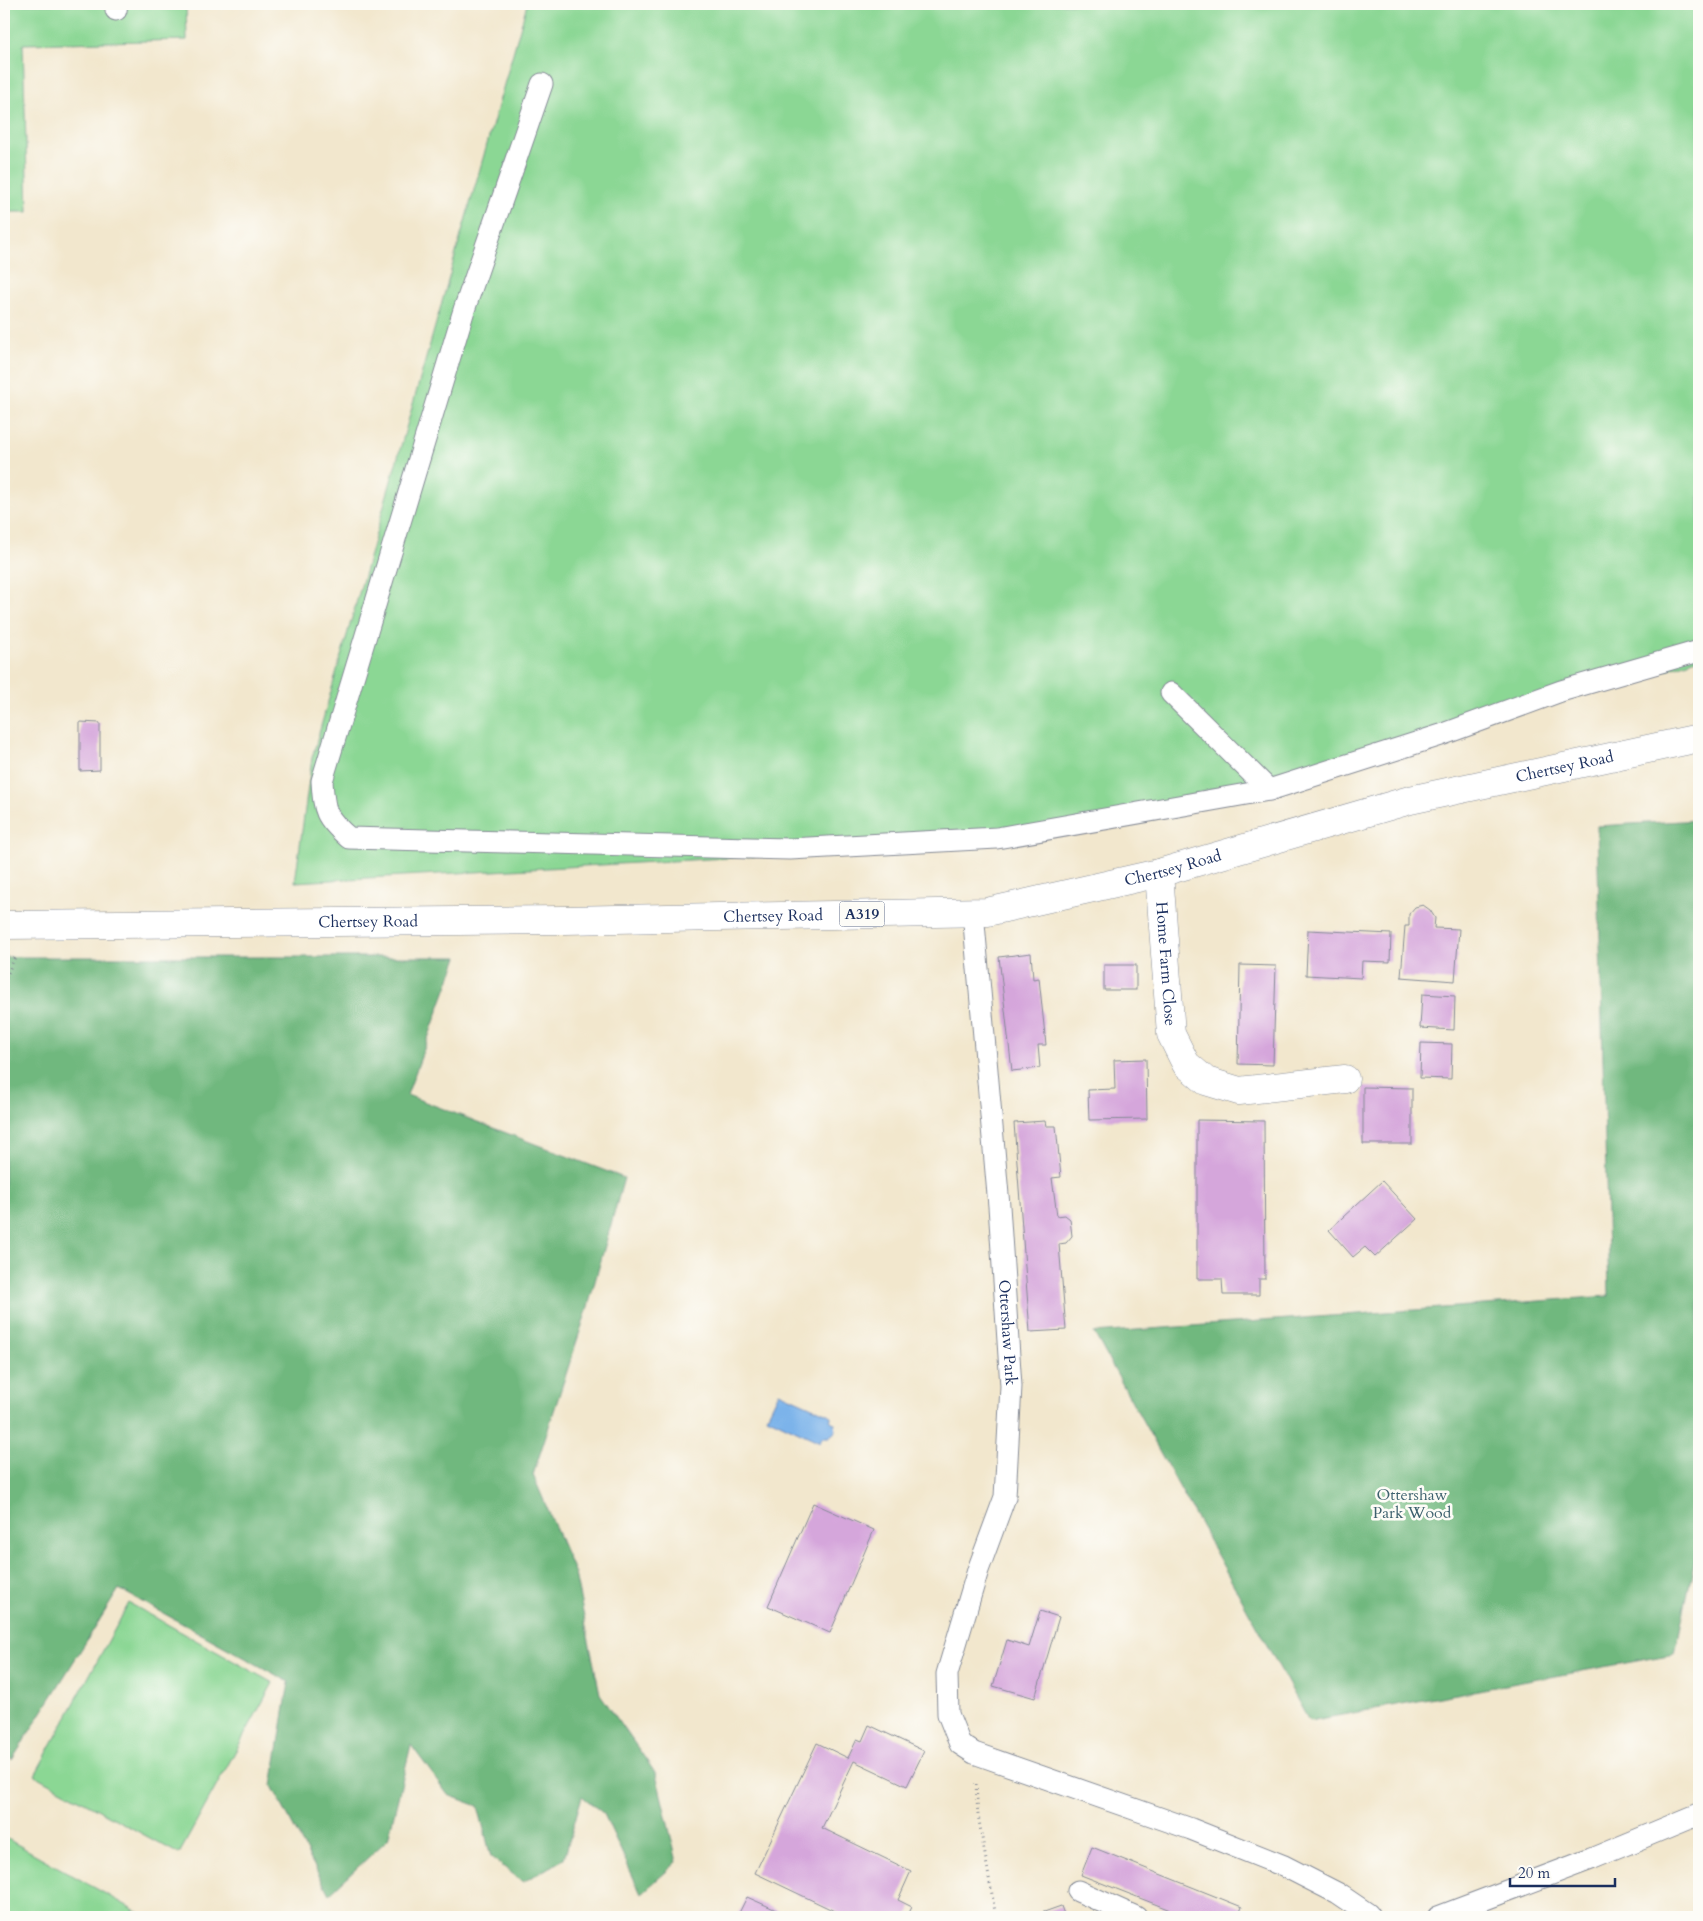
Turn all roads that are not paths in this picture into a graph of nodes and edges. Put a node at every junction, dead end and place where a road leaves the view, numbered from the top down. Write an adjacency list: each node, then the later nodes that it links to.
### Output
1 (542, 84): 5 (lane)
2 (1699, 651): 5 (lane)
3 (1171, 693): 5 (lane)
4 (1699, 738): 6 (main road, Chertsey Road / A319)
5 (1269, 790)
6 (1159, 874): 7 (main road, Chertsey Road / A319); 9 (main road, Home Farm Close)
7 (973, 912): 8 (main road, Chertsey Road / A319); 12 (lane, Ottershaw Park)
8 (4, 925)
9 (1345, 1079)
10 (1699, 1814): 14 (lane)
11 (1078, 1891): 13 (lane)
12 (1368, 1914)
13 (1136, 1917)
14 (1438, 1917)

